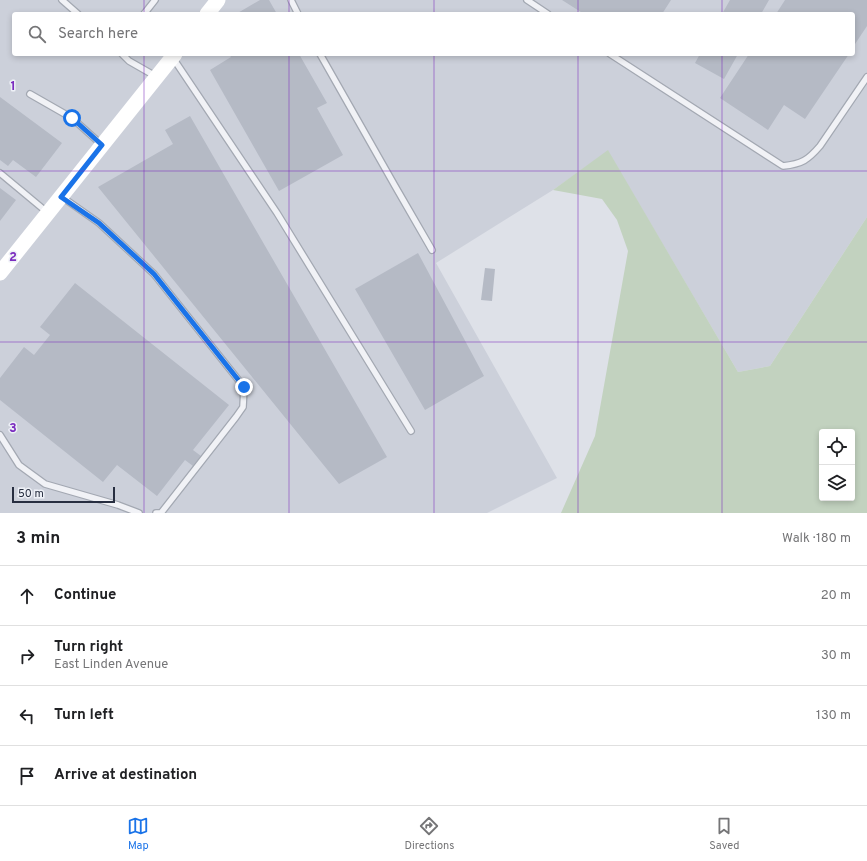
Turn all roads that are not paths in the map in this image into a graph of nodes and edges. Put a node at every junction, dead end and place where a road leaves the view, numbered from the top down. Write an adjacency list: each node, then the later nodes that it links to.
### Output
1 (62, 0): 6 (lane)
2 (155, 0): 7 (lane)
3 (218, 0): 8 (street)
4 (291, 0): 9 (lane)
5 (526, 0): 10 (lane)
6 (76, 12)
7 (146, 12)
8 (209, 12)
9 (297, 12)
10 (545, 12)
11 (124, 56): 15 (lane)
12 (174, 56): 15 (street); 24 (lane)
13 (321, 56): 22 (lane)
14 (613, 56): 16 (lane)
15 (157, 77): 18 (street)
16 (867, 77)
17 (30, 94): 18 (lane)
18 (102, 145): 20 (street)
19 (0, 173): 21 (lane)
20 (61, 197): 21 (street); 27 (lane)
21 (48, 213): 23 (street)
22 (432, 250)
23 (0, 274)
24 (411, 432)
25 (0, 435): 26 (lane)
26 (139, 513)
27 (156, 513)

